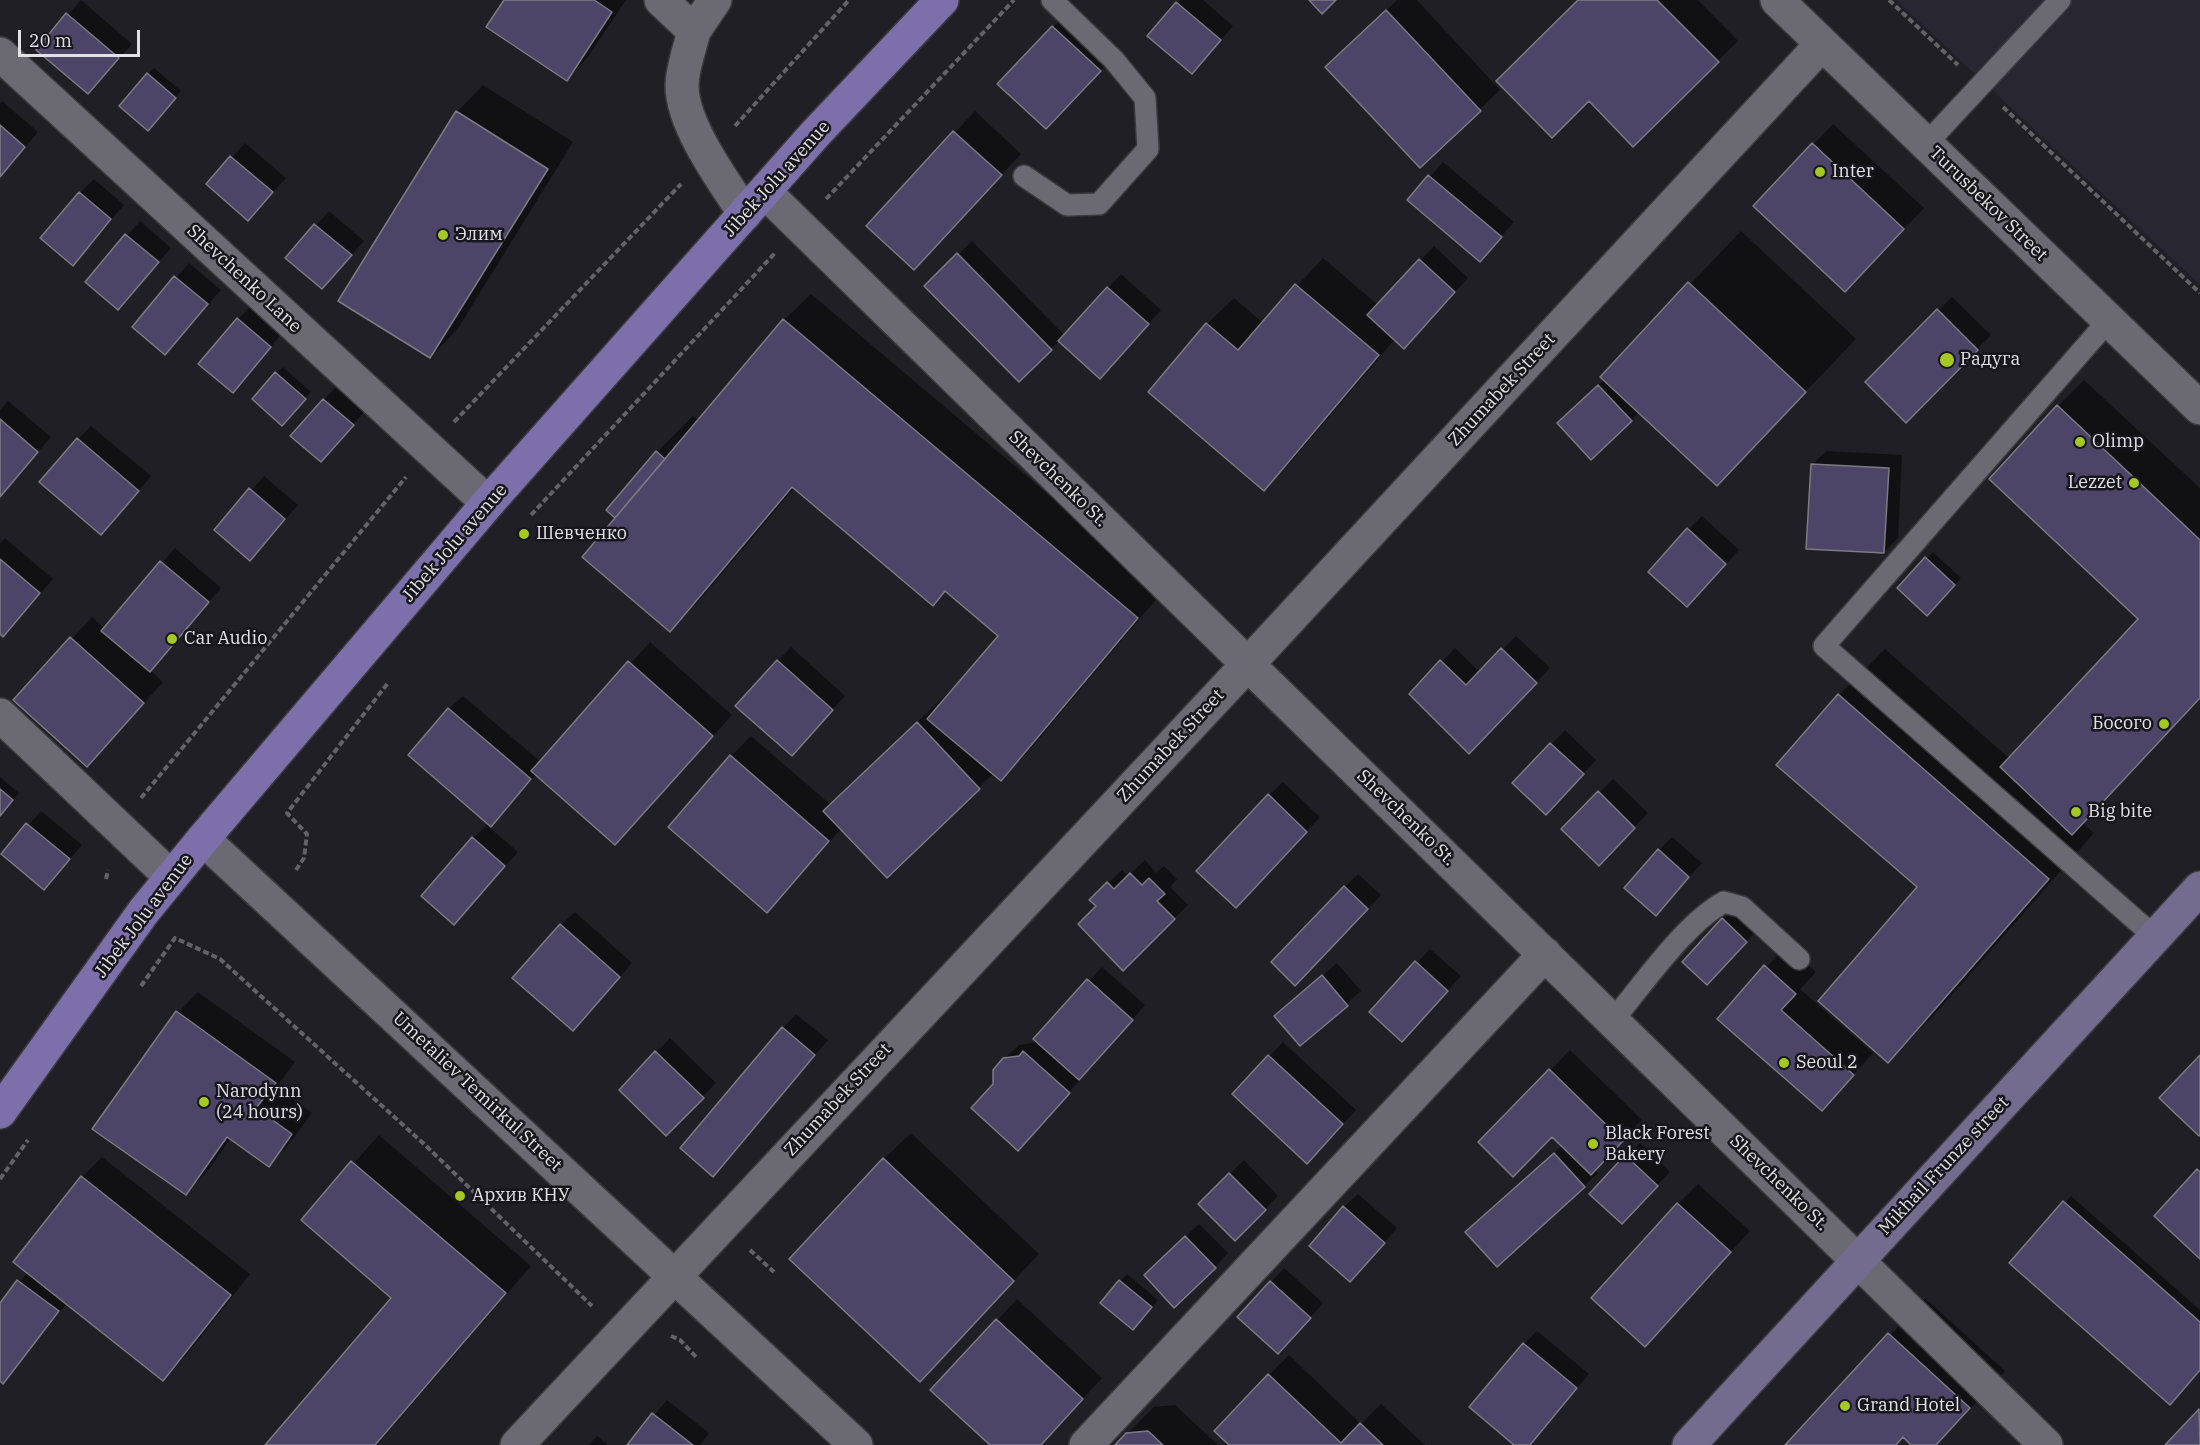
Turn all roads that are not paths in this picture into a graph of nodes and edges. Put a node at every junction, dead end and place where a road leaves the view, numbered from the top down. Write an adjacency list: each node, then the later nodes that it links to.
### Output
1 (661, 0): 7 (street)
2 (715, 0): 7 (street)
3 (942, 0): 12 (main road, Jibek Jolu avenue)
4 (1052, 0): 11 (lane)
5 (1777, 0): 8 (street, Turusbekov Street)
6 (2060, 0): 10 (lane)
7 (694, 31): 12 (street, Shevchenko St.)
8 (1822, 44): 10 (street, Turusbekov Street); 16 (street, Zhumabek Street)
9 (0, 54): 15 (street, Shevchenko Lane)
10 (1926, 144): 13 (street, Turusbekov Street)
11 (1024, 176)
12 (755, 203): 15 (main road, Jibek Jolu avenue); 16 (street, Shevchenko St.)
13 (2109, 320): 14 (street, Turusbekov Street); 21 (lane)
14 (2200, 408)
15 (488, 503): 18 (main road, Jibek Jolu avenue)
16 (1248, 664): 22 (street, Shevchenko St.); 27 (street, Zhumabek Street)
17 (0, 715): 19 (street)
18 (203, 838): 19 (main road, Jibek Jolu avenue); 27 (street, Umetaliev Temirkul Street)
19 (171, 877): 25 (main road, Jibek Jolu avenue)
20 (2200, 888): 21 (main road, Mikhail Frunze street)
21 (2155, 937): 26 (main road, Mikhail Frunze street)
22 (1545, 954): 24 (street, Shevchenko St.); 30 (street)
23 (1799, 959): 24 (lane)
24 (1613, 1020): 26 (street, Shevchenko St.)
25 (0, 1113)
26 (1858, 1261): 31 (main road, Mikhail Frunze street); 32 (street, Shevchenko St.)
27 (675, 1274): 28 (street, Zhumabek Street); 29 (street, Umetaliev Temirkul Street)
28 (517, 1445)
29 (856, 1445)
30 (1086, 1445)
31 (1689, 1445)
32 (2046, 1445)

